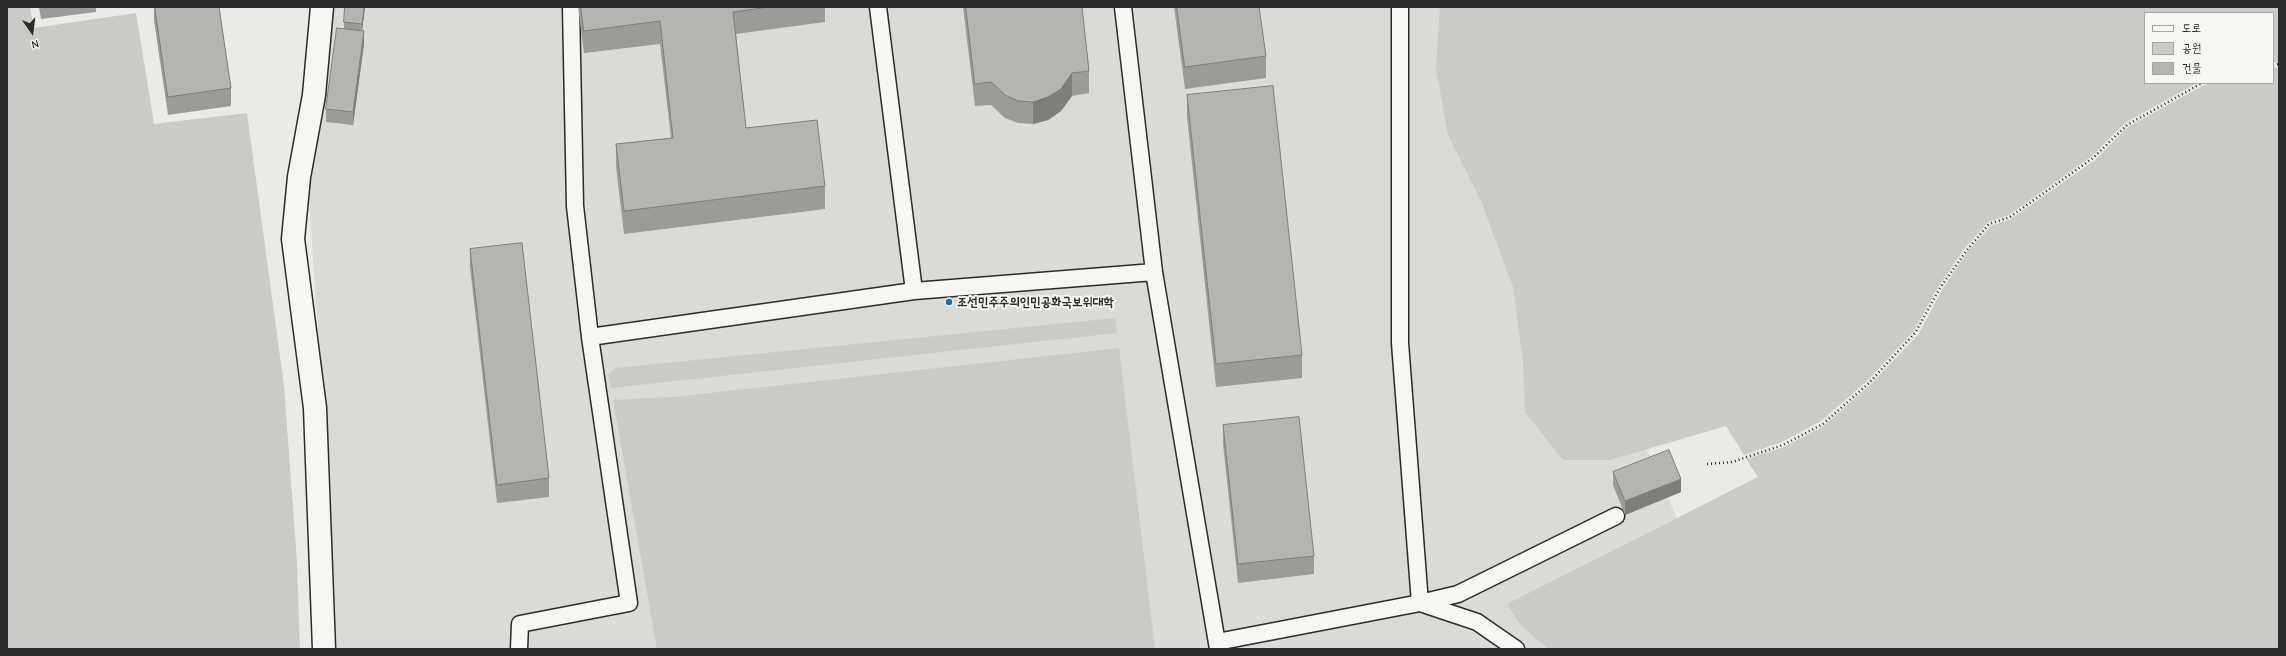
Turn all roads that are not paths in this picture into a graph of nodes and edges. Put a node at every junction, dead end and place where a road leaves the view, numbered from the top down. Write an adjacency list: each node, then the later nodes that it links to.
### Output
1 (322, 7): 12 (street)
2 (571, 7): 8 (lane)
3 (878, 7): 7 (lane)
4 (1123, 7): 6 (lane)
5 (1400, 7): 10 (lane)
6 (1154, 272): 7 (lane); 11 (lane)
7 (914, 291): 8 (lane)
8 (590, 337): 13 (lane)
9 (1616, 516): 10 (lane)
10 (1420, 603): 11 (lane); 14 (lane)
11 (1218, 646)
12 (324, 649)
13 (519, 649)
14 (1516, 649)

